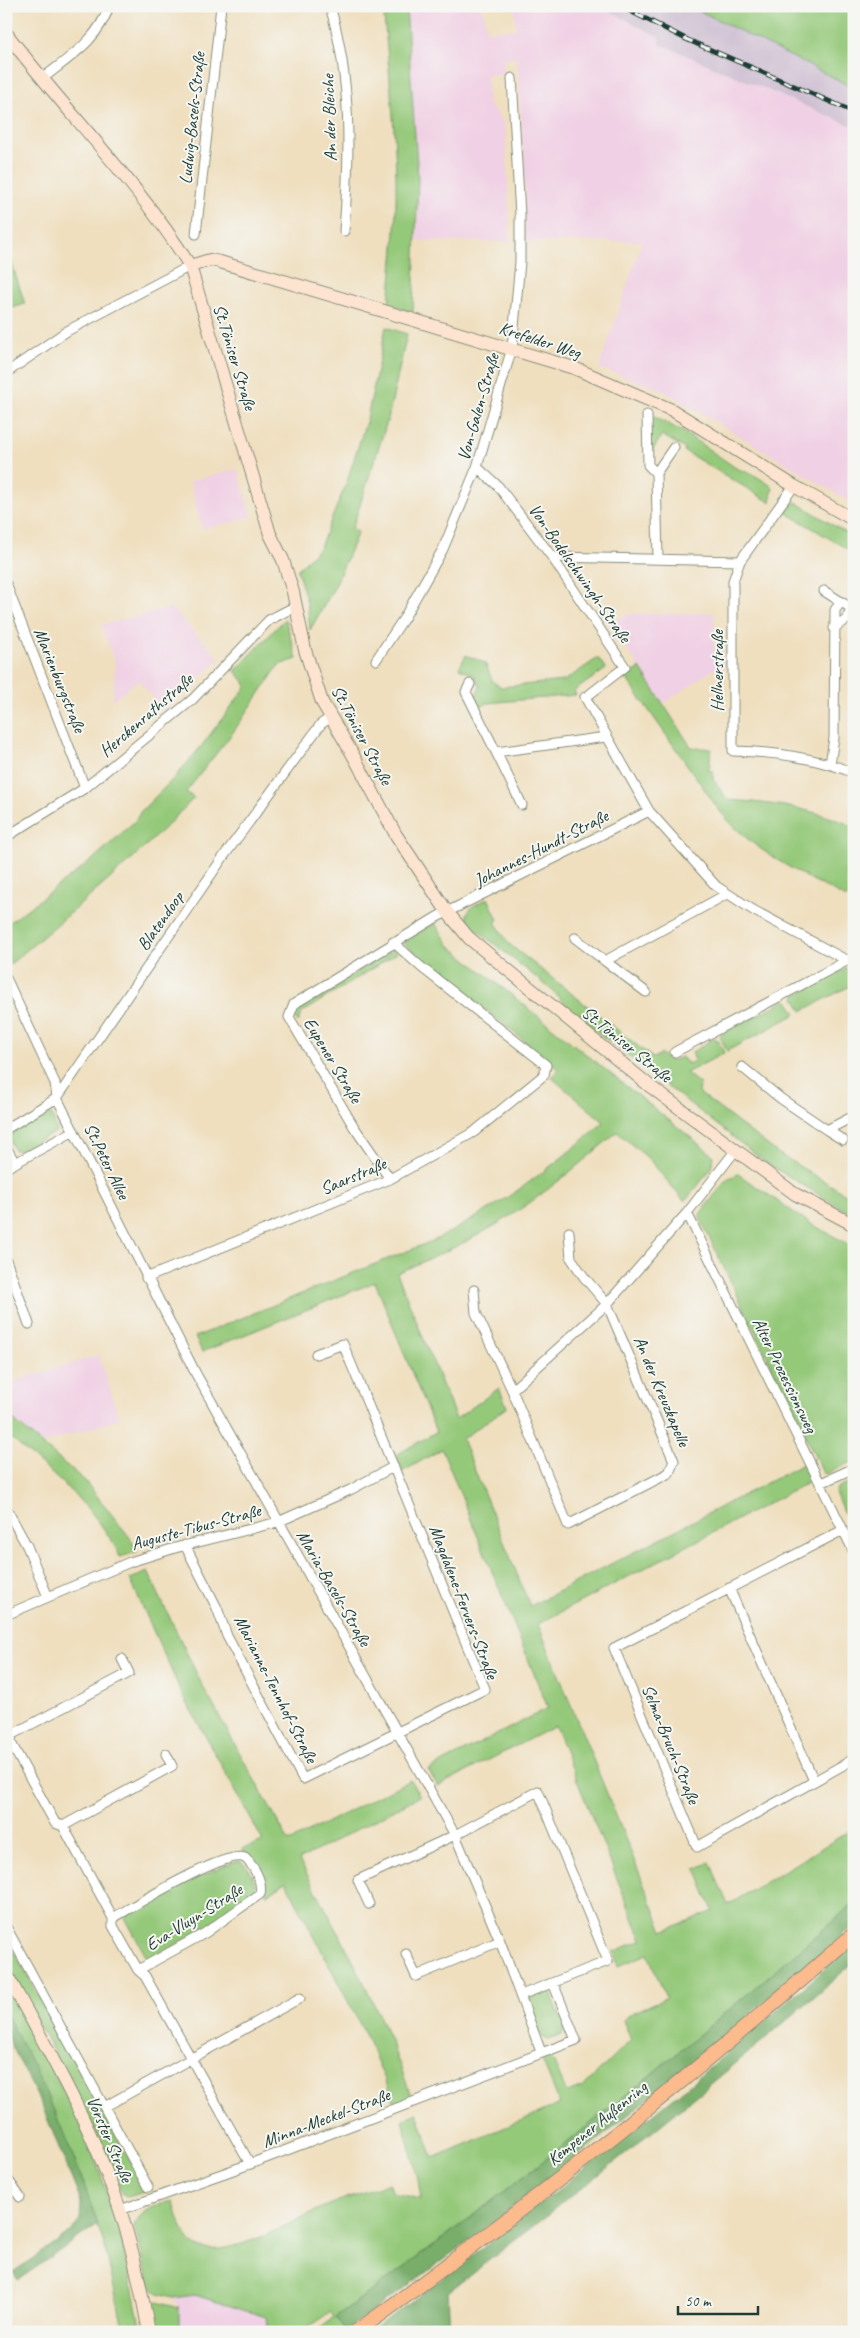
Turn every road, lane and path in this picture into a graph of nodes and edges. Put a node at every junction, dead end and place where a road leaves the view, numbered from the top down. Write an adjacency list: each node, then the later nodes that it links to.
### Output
1 (109, 6): 6 (street)
2 (221, 6): 8 (street, Ludwig-Basels-Straße)
3 (330, 6): 7 (street, An der Bleiche)
4 (6, 33): 6 (main road, St.Töniser Straße)
5 (512, 78): 10 (street, Von-Galen-Straße)
6 (42, 79): 9 (main road, St.Töniser Straße)
7 (344, 231)
8 (196, 234)
9 (190, 266): 10 (main road, Krefelder Weg); 11 (street); 25 (main road, St.Töniser Straße)
10 (512, 348): 14 (street, Von-Galen-Straße); 16 (main road, Krefelder Weg)
11 (6, 373)
12 (647, 415): 15 (street)
13 (674, 447): 15 (street)
14 (477, 467): 18 (street, Von-Bodelschwingh-Straße); 28 (street, Von-Galen-Straße)
15 (656, 474): 19 (street)
16 (794, 486): 17 (main road, Krefelder Weg); 20 (street, Hellnerstraße)
17 (854, 520)
18 (552, 557): 19 (street); 31 (street, Von-Bodelschwingh-Straße)
19 (658, 559): 20 (street)
20 (740, 560): 33 (street, Hellnerstraße)
21 (6, 584): 24 (street, Marienburgstraße)
22 (824, 591): 23 (street)
23 (841, 602): 26 (street); 27 (street)
24 (9, 606): 35 (street, Marienburgstraße)
25 (296, 606): 30 (main road, St.Töniser Straße); 35 (street, Herckenrathstraße)
26 (853, 609): 27 (street)
27 (834, 628): 33 (street)
28 (376, 660)
29 (470, 684): 32 (street)
30 (330, 718): 40 (main road, St.Töniser Straße); 49 (street, Blatendoop)
31 (606, 737): 32 (street); 37 (street)
32 (496, 752): 36 (street)
33 (830, 764): 34 (street, Hellnerstraße)
34 (854, 773)
35 (85, 788): 38 (street, Herckenrathstraße)
36 (522, 805)
37 (649, 812): 39 (street); 40 (street, Johannes-Hundt-Straße)
38 (6, 837)
39 (727, 894): 43 (street); 44 (street)
40 (448, 913): 42 (street, Eupener Straße); 56 (main road, St.Töniser Straße)
41 (575, 938): 44 (street)
42 (393, 942): 59 (street, Eupener Straße); 59 (street, Saarstraße)
43 (851, 959): 47 (street)
44 (605, 961): 46 (street)
45 (6, 978): 49 (street, St.Peter Allee)
46 (646, 992)
47 (675, 1052)
48 (742, 1067): 52 (street)
49 (57, 1098): 51 (street, Blatendoop); 53 (street, St.Peter Allee)
50 (854, 1116): 52 (street)
51 (6, 1128)
52 (827, 1130): 54 (street)
53 (74, 1131): 57 (street); 64 (street, St.Peter Allee)
54 (843, 1140)
55 (6, 1147): 57 (street)
56 (735, 1151): 60 (street); 61 (main road, St.Töniser Straße)
57 (15, 1163): 58 (street)
58 (6, 1168)
59 (390, 1179): 64 (street, Saarstraße)
60 (687, 1213): 66 (street); 73 (street, Alter Prozessionsweg)
61 (854, 1226)
62 (569, 1232): 66 (street, An der Kreuzkapelle)
63 (6, 1260): 67 (street)
64 (146, 1278): 69 (street, St.Peter Allee)
65 (474, 1290): 70 (street, An der Kreuzkapelle)
66 (608, 1304): 70 (street); 70 (street, An der Kreuzkapelle)
67 (29, 1324)
68 (316, 1354): 71 (street)
69 (186, 1356): 75 (street, Maria-Basels-Straße)
70 (512, 1390)
71 (393, 1467): 75 (street, Auguste-Tibus-Straße); 84 (street, Magdalene-Fervers-Straße)
72 (854, 1468): 73 (street)
73 (821, 1484): 76 (street, Alter Prozessionsweg)
74 (6, 1508): 80 (street)
75 (278, 1522): 77 (street, Auguste-Tibus-Straße); 84 (street, Maria-Basels-Straße)
76 (843, 1530): 78 (street, Alter Prozessionsweg); 79 (street, Selma-Bruch-Straße)
77 (185, 1545): 80 (street, Auguste-Tibus-Straße); 84 (street, Marianne-Tennhof-Straße)
78 (854, 1552)
79 (729, 1588): 88 (street); 88 (street, Selma-Bruch-Straße)
80 (48, 1597): 81 (street, Auguste-Tibus-Straße)
81 (6, 1615)
82 (122, 1659): 85 (street)
83 (6, 1723): 85 (street, Eva-Vluyn-Straße)
84 (398, 1731): 90 (street, Maria-Basels-Straße)
85 (9, 1736): 89 (street, Eva-Vluyn-Straße)
86 (166, 1754): 89 (street)
87 (854, 1759): 88 (street, Selma-Bruch-Straße)
88 (814, 1781)
89 (63, 1826): 92 (street, Eva-Vluyn-Straße)
90 (455, 1835): 91 (street); 95 (street, Maria-Basels-Straße); 99 (street)
91 (370, 1904)
92 (113, 1918): 97 (street, Eva-Vluyn-Straße); 97 (street, Eva-Vluyn-Straße)
93 (6, 1927): 104 (street)
94 (854, 1934): 111 (main road, Kempener Außenring)
95 (500, 1941): 96 (street); 100 (street, Maria-Basels-Straße)
96 (406, 1954)
97 (138, 1970): 103 (street, Eva-Vluyn-Straße)
98 (6, 1973): 109 (main road, Vorster Straße)
99 (552, 1983): 100 (street); 102 (street)
100 (521, 1995): 102 (street, Maria-Basels-Straße)
101 (300, 1998): 103 (street)
102 (541, 2052): 105 (street, Minna-Meckel-Straße)
103 (191, 2059): 104 (street); 105 (street, Eva-Vluyn-Straße)
104 (106, 2106): 107 (street)
105 (250, 2164): 109 (street, Minna-Meckel-Straße)
106 (6, 2176): 108 (street)
107 (148, 2186)
108 (20, 2198)
109 (120, 2210): 110 (main road, Vorster Straße)
110 (149, 2332)
111 (356, 2332)

